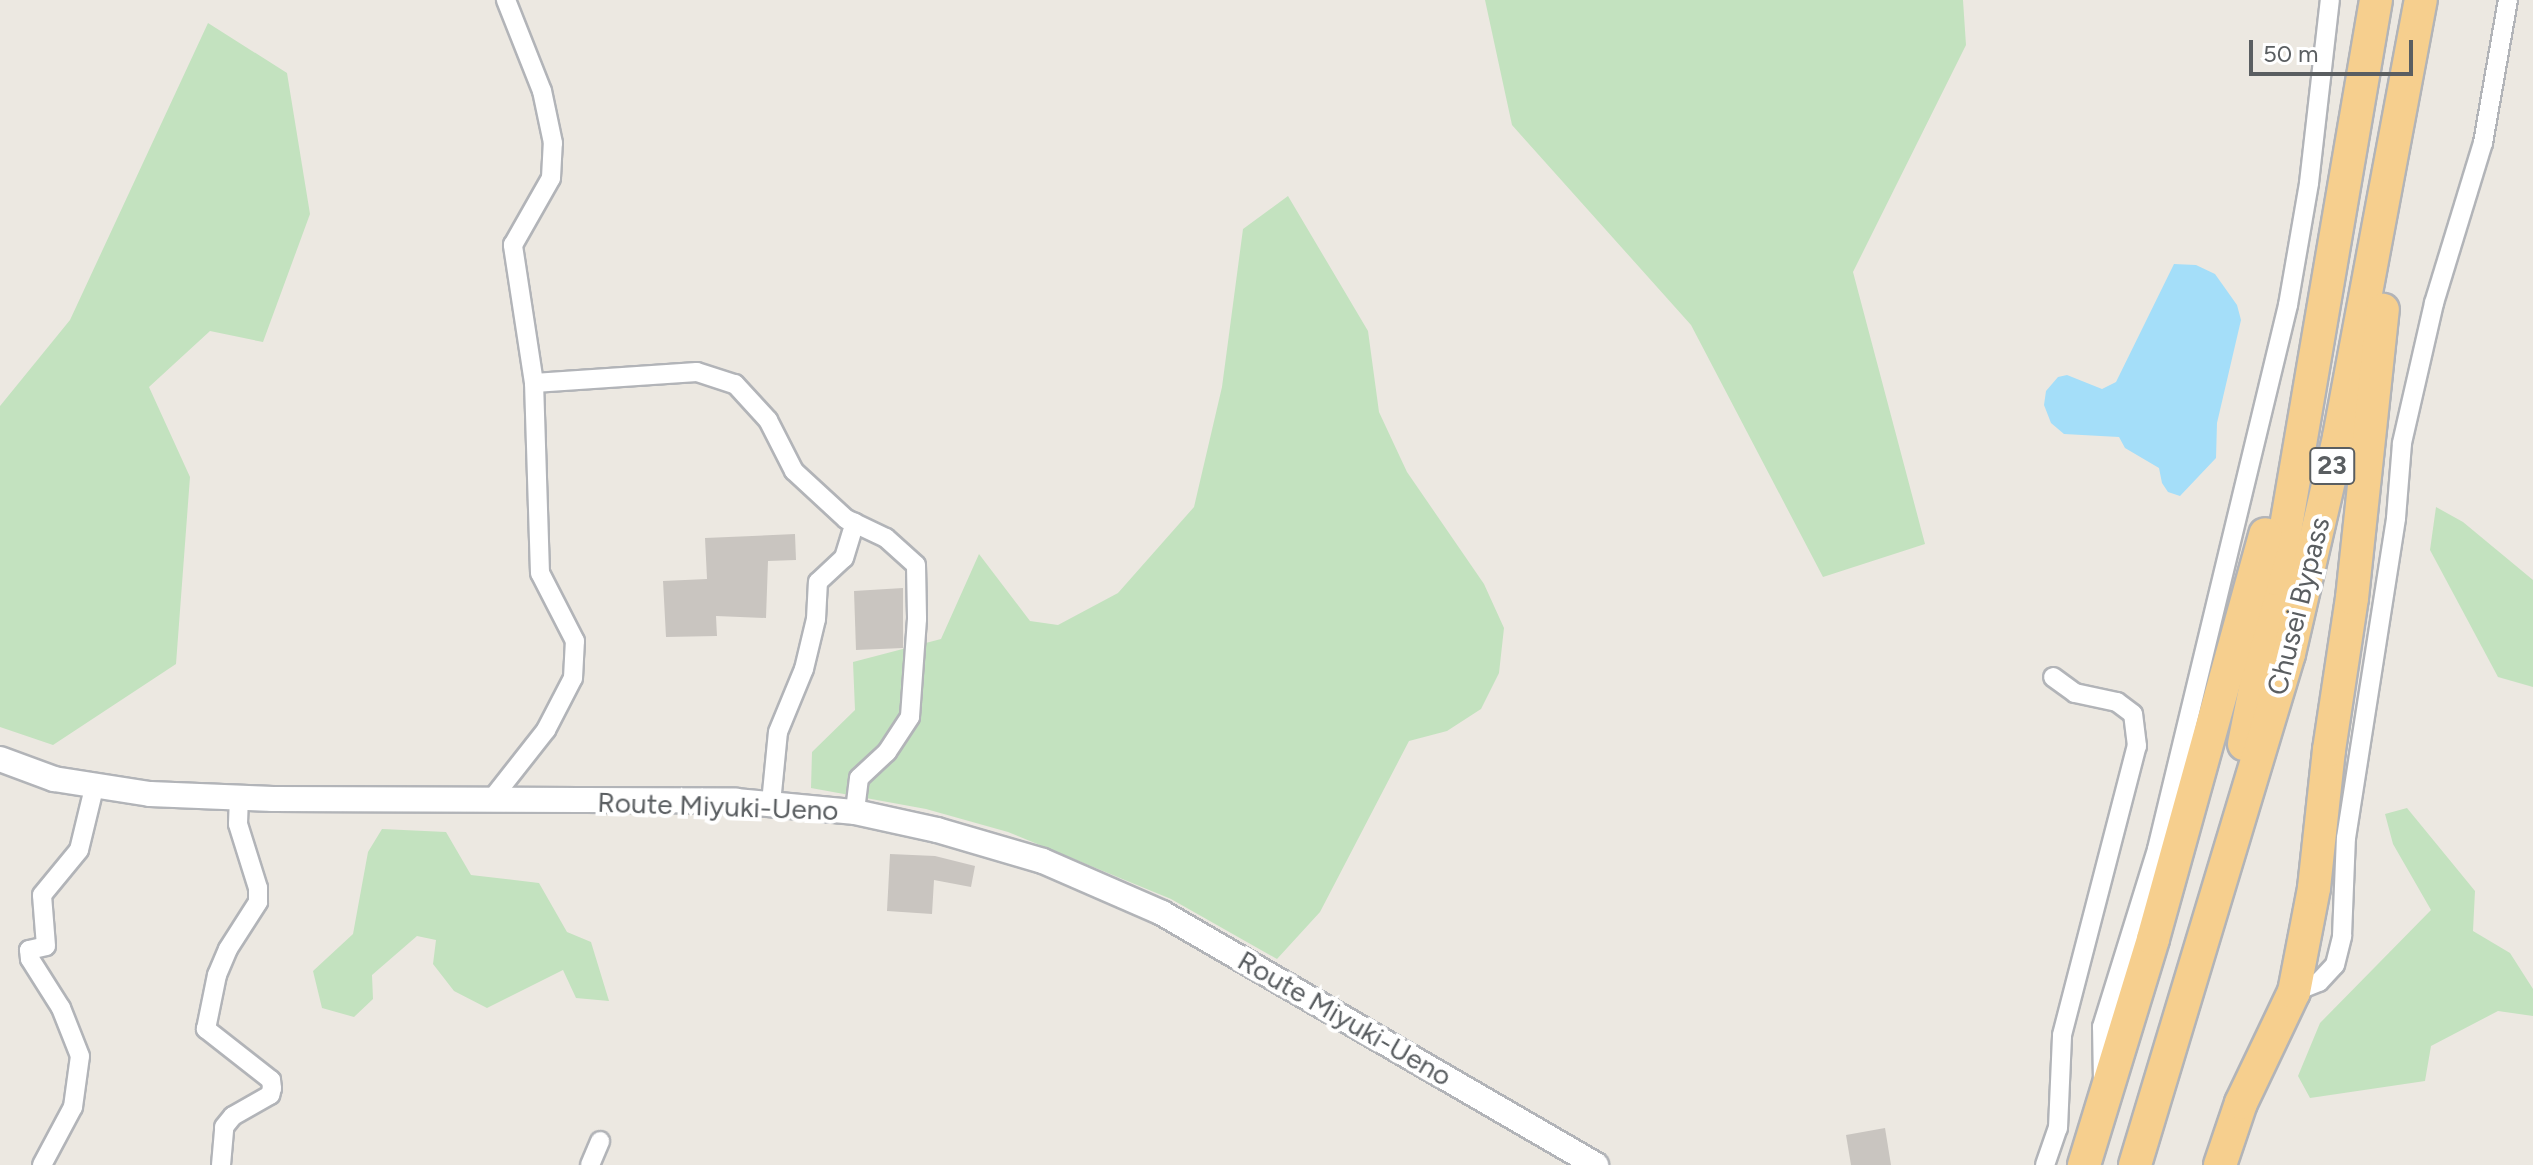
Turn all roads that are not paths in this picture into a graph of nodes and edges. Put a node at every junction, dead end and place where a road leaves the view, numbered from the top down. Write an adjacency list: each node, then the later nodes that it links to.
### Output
1 (506, 0): 8 (street)
2 (2330, 0): 19 (street)
3 (2376, 0): 7 (highway, Chusei Bypass / 23)
4 (2421, 0): 6 (highway, Chusei Bypass / 23)
5 (2508, 0): 18 (street)
6 (2410, 68): 17 (highway, Chusei Bypass / 23); 18 (highway)
7 (2322, 302): 17 (highway, Chusei Bypass / 23); 19 (highway)
8 (534, 383): 9 (street); 14 (street)
9 (855, 523): 15 (street); 16 (street)
10 (2053, 677): 25 (street)
11 (0, 759): 12 (main road, Route Miyuki-Ueno)
12 (94, 788): 13 (main road, Route Miyuki-Ueno); 21 (street)
13 (239, 797): 14 (main road, Route Miyuki-Ueno); 22 (street)
14 (491, 800): 15 (main road, Route Miyuki-Ueno)
15 (771, 803): 16 (main road, Route Miyuki-Ueno)
16 (855, 812): 24 (main road, Route Miyuki-Ueno)
17 (2208, 923): 27 (highway, Chusei Bypass / 23)
18 (2294, 992): 28 (highway)
19 (2105, 1101): 26 (highway)
20 (600, 1141): 23 (street)
21 (42, 1165)
22 (221, 1165)
23 (590, 1165)
24 (1596, 1165)
25 (2045, 1165)
26 (2084, 1165)
27 (2135, 1165)
28 (2220, 1165)

